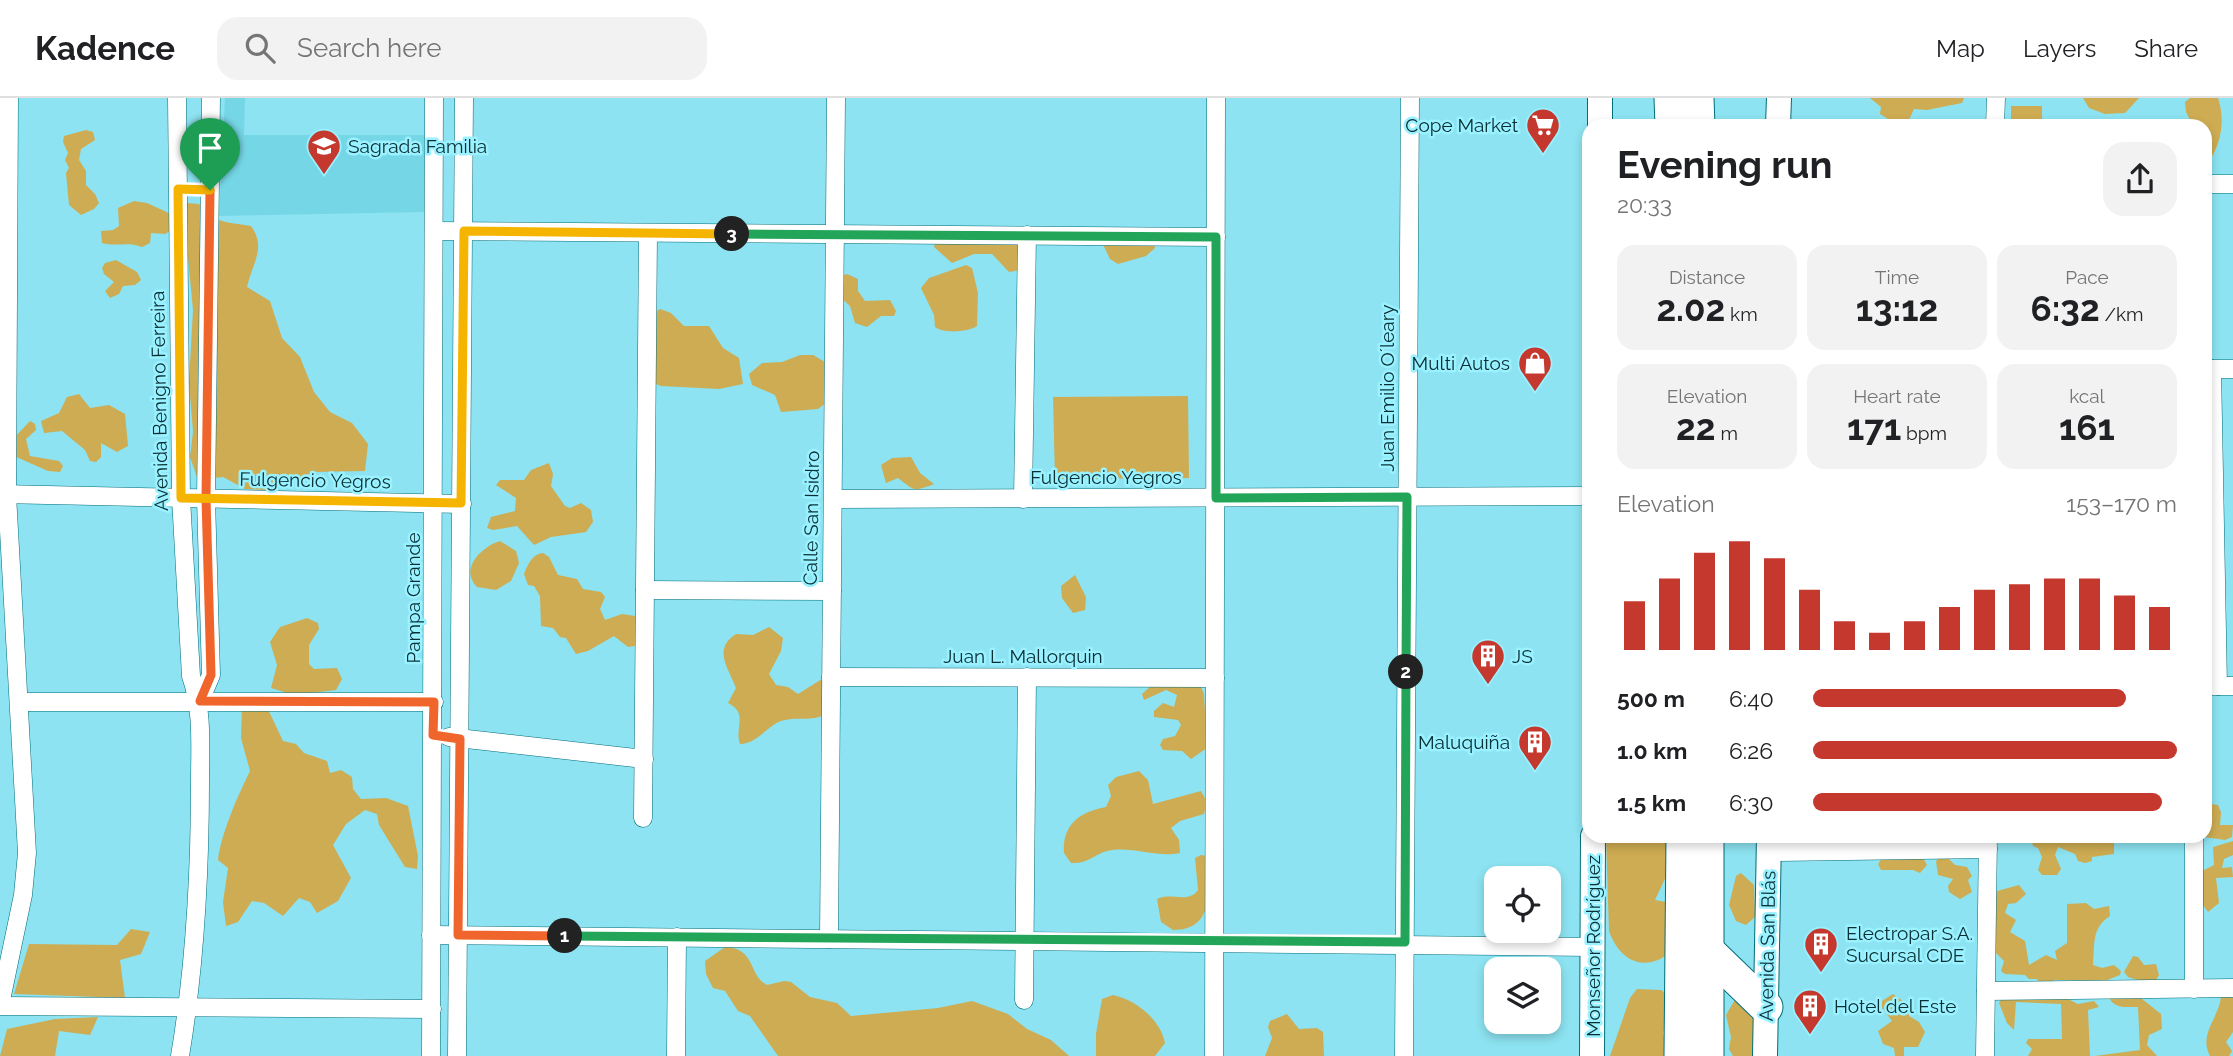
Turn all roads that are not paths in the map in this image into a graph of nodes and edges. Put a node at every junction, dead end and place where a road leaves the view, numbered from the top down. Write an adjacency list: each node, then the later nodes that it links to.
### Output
1 (9, 98): 32 (street)
2 (177, 98): 21 (street, Avenida Benigno Ferreira)
3 (211, 98): 22 (street, Avenida Benigno Ferreira)
4 (434, 98): 23 (street, Pampa Grande)
5 (464, 98): 24 (street)
6 (836, 98): 27 (street, Calle San Isidro)
7 (1216, 98): 28 (street)
8 (1410, 98): 34 (street, Juan Emilio O´leary)
9 (1600, 98): 14 (street)
10 (1671, 98): 15 (highway)
11 (1698, 98): 16 (highway)
12 (1779, 98): 17 (street)
13 (1996, 98): 18 (street)
14 (1600, 119)
15 (1672, 119)
16 (1698, 119)
17 (1779, 119)
18 (1995, 119)
19 (2212, 184): 20 (street)
20 (2233, 184)
21 (178, 189): 22 (street); 35 (street, Avenida Benigno Ferreira)
22 (210, 190): 37 (street, Avenida Benigno Ferreira)
23 (434, 230): 24 (street); 40 (street, Pampa Grande)
24 (464, 231): 25 (street); 41 (street)
25 (648, 234): 27 (street); 42 (street)
26 (1027, 234): 27 (street); 28 (street); 39 (street)
27 (835, 235): 38 (street, Calle San Isidro)
28 (1216, 237): 36 (street)
29 (2212, 369): 30 (street)
30 (2233, 369)
31 (2212, 464): 47 (street)
32 (3, 495): 35 (street, Fulgencio Yegros); 49 (street)
33 (1582, 496): 34 (street, Fulgencio Yegros)
34 (1407, 497): 36 (street, Fulgencio Yegros); 66 (street, Juan Emilio O´leary)
35 (181, 498): 37 (street, Fulgencio Yegros); 48 (street, Avenida Benigno Ferreira)
36 (1216, 498): 39 (street, Fulgencio Yegros); 46 (street)
37 (206, 499): 40 (street, Fulgencio Yegros); 48 (street, Avenida Benigno Ferreira)
38 (833, 499): 39 (street, Fulgencio Yegros); 43 (street, Calle San Isidro)
39 (1023, 499)
40 (434, 503): 41 (street, Fulgencio Yegros); 50 (street, Pampa Grande)
41 (461, 503): 52 (street)
42 (645, 590): 43 (street); 53 (street)
43 (832, 591): 44 (street, Calle San Isidro)
44 (831, 677): 45 (street, Juan L. Mallorquin); 64 (street, Calle San Isidro)
45 (1027, 677): 46 (street, Juan L. Mallorquin); 65 (street)
46 (1215, 678): 67 (street)
47 (2219, 686)
48 (200, 701): 49 (street); 50 (street); 76 (street, Avenida Benigno Ferreira)
49 (20, 702): 74 (street)
50 (434, 702): 51 (street, Pampa Grande)
51 (433, 735): 52 (street); 61 (street, Pampa Grande)
52 (460, 739): 53 (street); 62 (street)
53 (644, 760): 54 (street)
54 (643, 818)
55 (1594, 843): 68 (street, Monseñor Rodríguez)
56 (1683, 843): 85 (highway)
57 (1707, 843): 69 (highway)
58 (1988, 843): 60 (street); 72 (street)
59 (2194, 843): 71 (street)
60 (1769, 844): 75 (street, Avenida San Blás)
61 (431, 935): 62 (street); 77 (street, Pampa Grande)
62 (458, 935): 63 (street); 80 (street)
63 (677, 937): 64 (street); 81 (street)
64 (829, 939): 65 (street)
65 (1025, 941): 67 (street); 73 (street)
66 (1405, 942): 67 (street); 68 (street); 83 (street, Juan Emilio O´leary)
67 (1215, 943): 82 (street)
68 (1592, 947): 84 (street, Monseñor Rodríguez)
69 (1707, 950): 75 (highway); 86 (highway)
70 (2233, 988): 71 (street)
71 (2194, 989): 72 (street)
72 (1986, 991): 88 (street)
73 (1024, 1000)
74 (0, 1005): 76 (street)
75 (1766, 1007): 87 (street, Avenida San Blás)
76 (188, 1009): 77 (street); 78 (street, Avenida Benigno Ferreira)
77 (432, 1009): 79 (street, Pampa Grande)
78 (180, 1056)
79 (430, 1056)
80 (457, 1056)
81 (676, 1056)
82 (1214, 1056)
83 (1404, 1056)
84 (1592, 1056)
85 (1681, 1056)
86 (1707, 1056)
87 (1765, 1056)
88 (1985, 1056)

